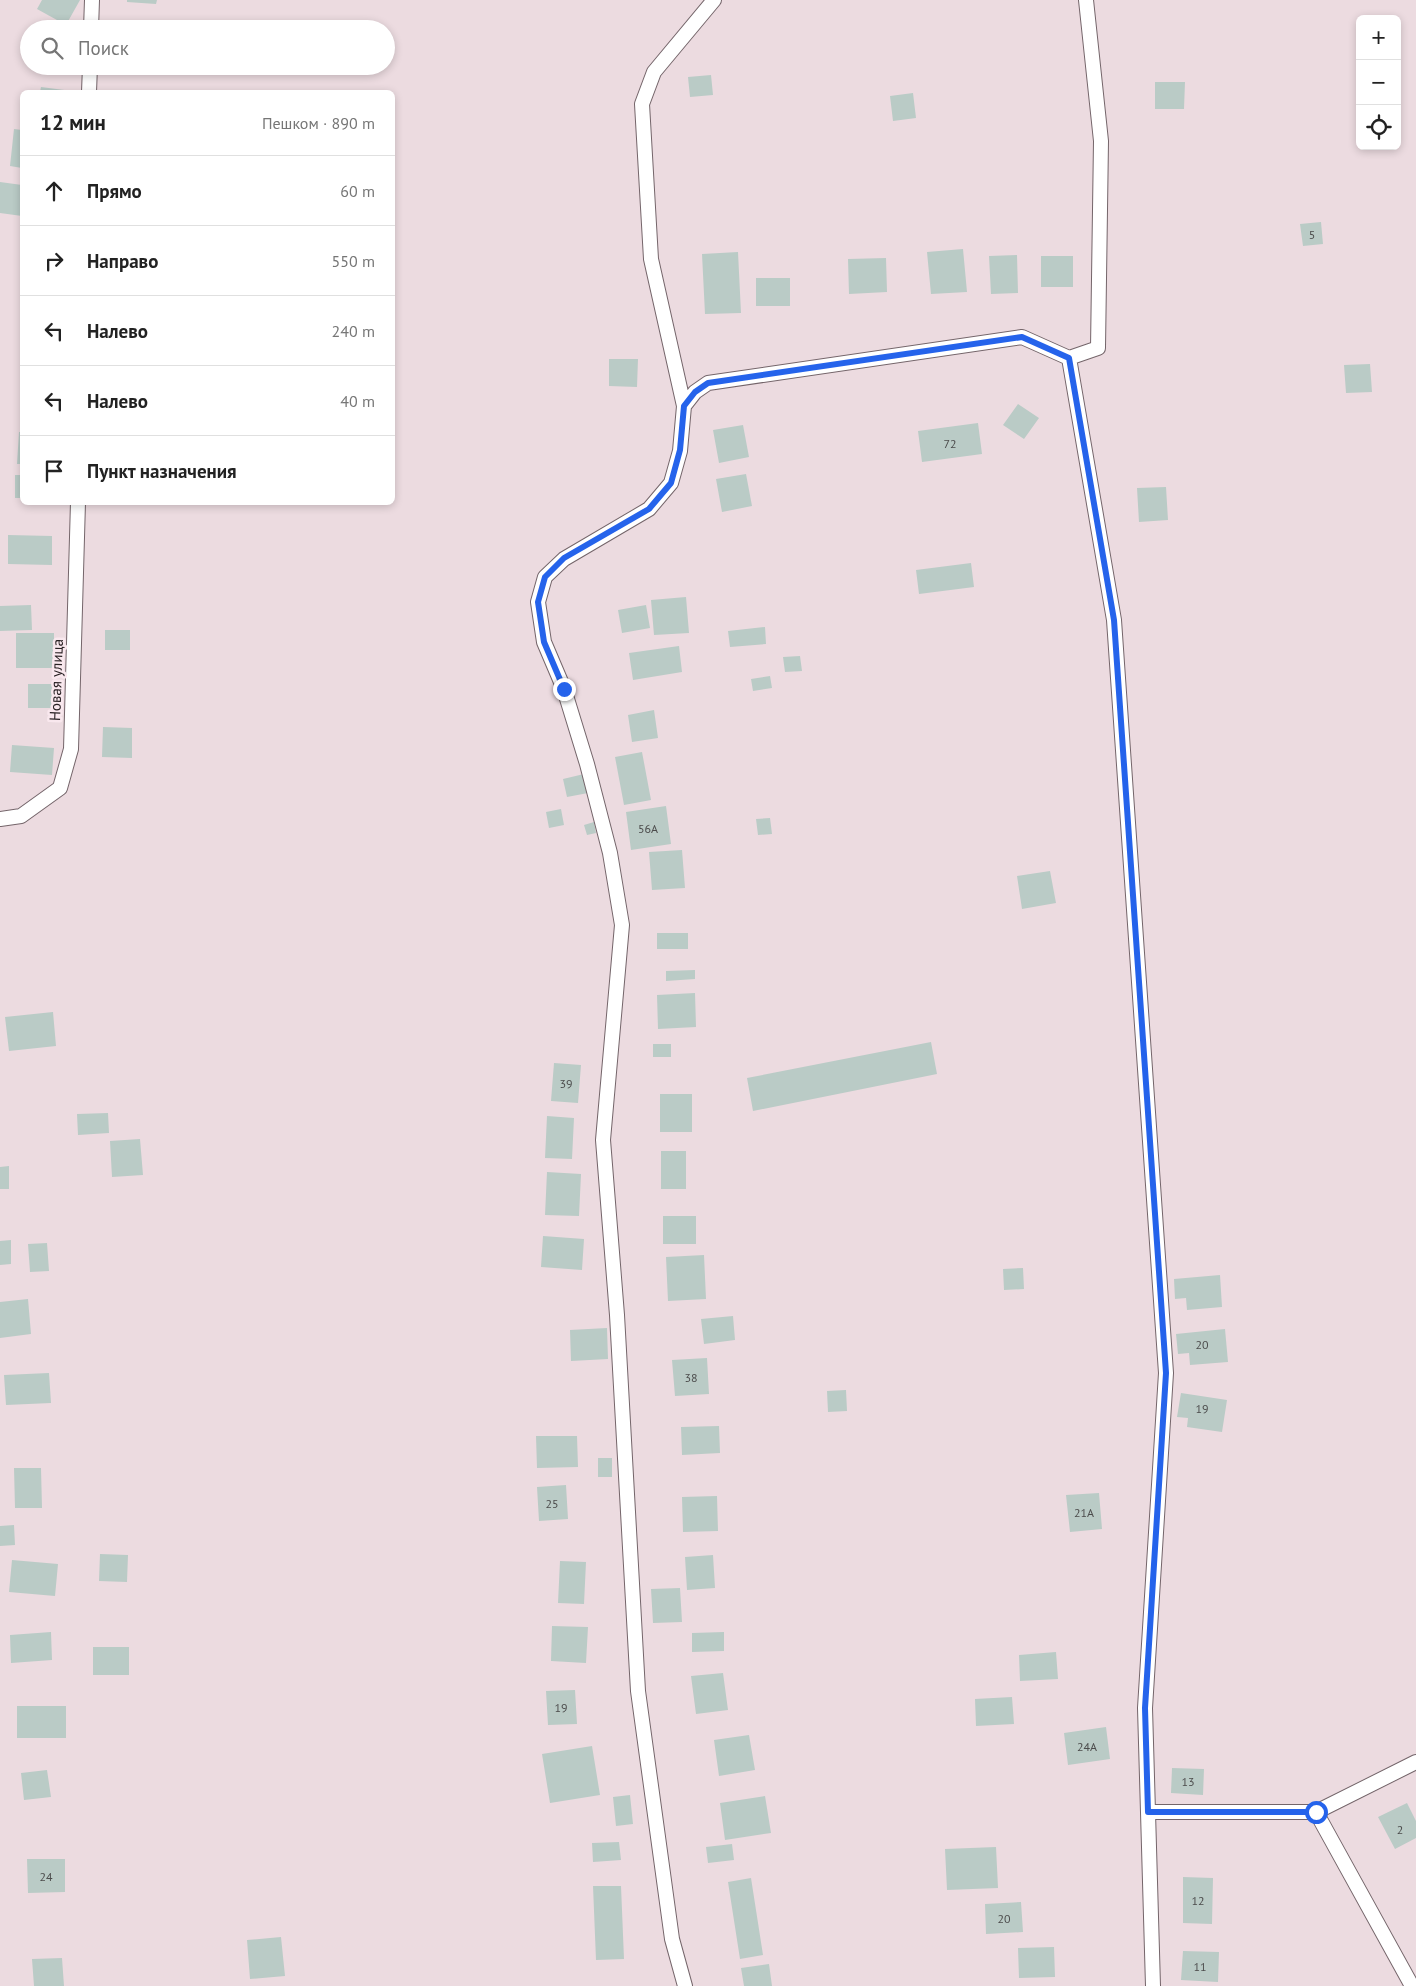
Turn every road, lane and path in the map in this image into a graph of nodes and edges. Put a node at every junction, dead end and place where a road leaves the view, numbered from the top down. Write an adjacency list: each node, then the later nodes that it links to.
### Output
1 (92, 0): 4 (street)
2 (714, 0): 8 (street)
3 (1086, 0): 7 (street)
4 (91, 20)
5 (90, 75): 6 (street)
6 (89, 90)
7 (1069, 358): 8 (street); 12 (street)
8 (684, 406): 14 (street)
9 (78, 505): 10 (street, Новая улица)
10 (0, 819)
11 (1416, 1762): 13 (street)
12 (1148, 1812): 13 (street); 15 (street)
13 (1316, 1812): 16 (street)
14 (685, 1986)
15 (1153, 1986)
16 (1412, 1986)

